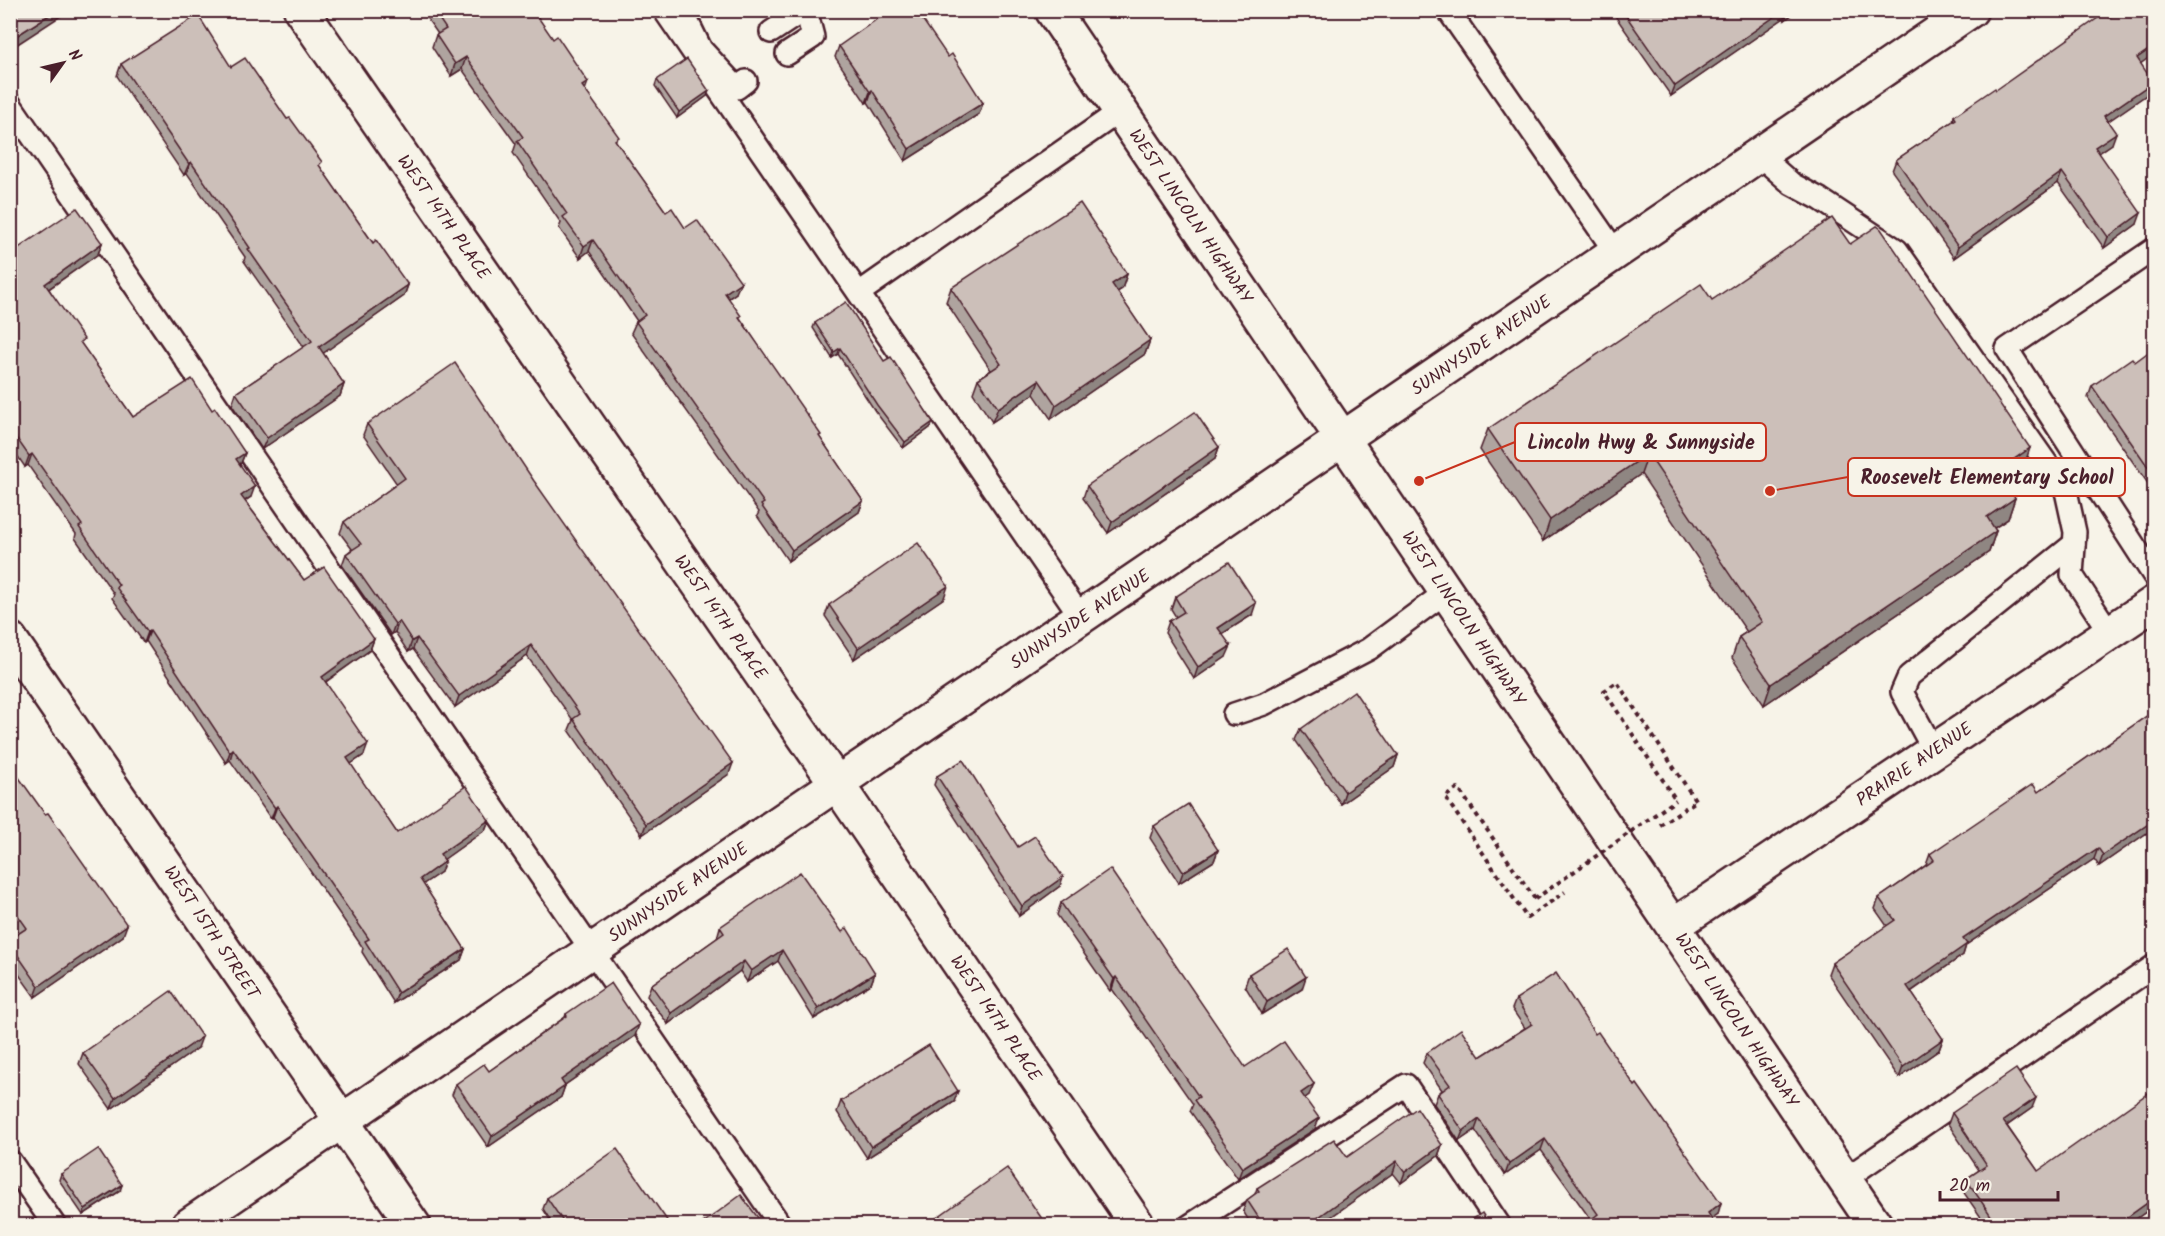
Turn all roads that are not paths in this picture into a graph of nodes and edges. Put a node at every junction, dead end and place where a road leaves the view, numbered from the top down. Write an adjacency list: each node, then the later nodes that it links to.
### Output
1 (301, 10): 31 (street, WEST 14TH PLACE)
2 (664, 10): 11 (lane)
3 (682, 10): 11 (lane)
4 (798, 10): 10 (lane)
5 (806, 10): 12 (lane)
6 (1052, 10): 16 (street, WEST LINCOLN HIGHWAY)
7 (1448, 10): 19 (lane)
8 (1971, 10): 17 (street, SUNNYSIDE AVENUE)
9 (697, 11): 11 (lane)
10 (771, 32)
11 (703, 47): 13 (lane); 14 (lane); 20 (lane)
12 (787, 54)
13 (731, 59)
14 (746, 81)
15 (10, 104): 33 (lane)
16 (1120, 111): 20 (lane); 21 (street, WEST LINCOLN HIGHWAY)
17 (1760, 155): 19 (street, SUNNYSIDE AVENUE); 22 (lane)
18 (2154, 249): 23 (lane)
19 (1616, 253): 21 (street, SUNNYSIDE AVENUE)
20 (859, 293): 26 (lane)
21 (1343, 439): 24 (street, WEST LINCOLN HIGHWAY); 26 (street, SUNNYSIDE AVENUE)
22 (2074, 544): 27 (lane); 30 (lane)
23 (2154, 576)
24 (1446, 592): 29 (lane); 32 (street, WEST LINCOLN HIGHWAY)
25 (2154, 603): 27 (street, PRAIRIE AVENUE)
26 (1082, 617): 31 (street, SUNNYSIDE AVENUE)
27 (2110, 633): 30 (street, PRAIRIE AVENUE)
28 (10, 639): 35 (street, WEST 15TH STREET)
29 (1234, 714)
30 (1934, 751): 32 (street, PRAIRIE AVENUE)
31 (837, 784): 33 (street, SUNNYSIDE AVENUE); 42 (street, WEST 14TH PLACE)
32 (1673, 926): 37 (street, WEST LINCOLN HIGHWAY)
33 (591, 951): 35 (street, SUNNYSIDE AVENUE); 41 (lane)
34 (2154, 966): 37 (lane)
35 (341, 1121): 39 (street, SUNNYSIDE AVENUE); 40 (street, WEST 15TH STREET)
36 (10, 1161): 38 (lane)
37 (1845, 1179): 45 (street, WEST LINCOLN HIGHWAY)
38 (55, 1226)
39 (188, 1226)
40 (414, 1226)
41 (781, 1226)
42 (1138, 1226)
43 (1189, 1226): 44 (lane)
44 (1500, 1226)
45 (1876, 1226)

